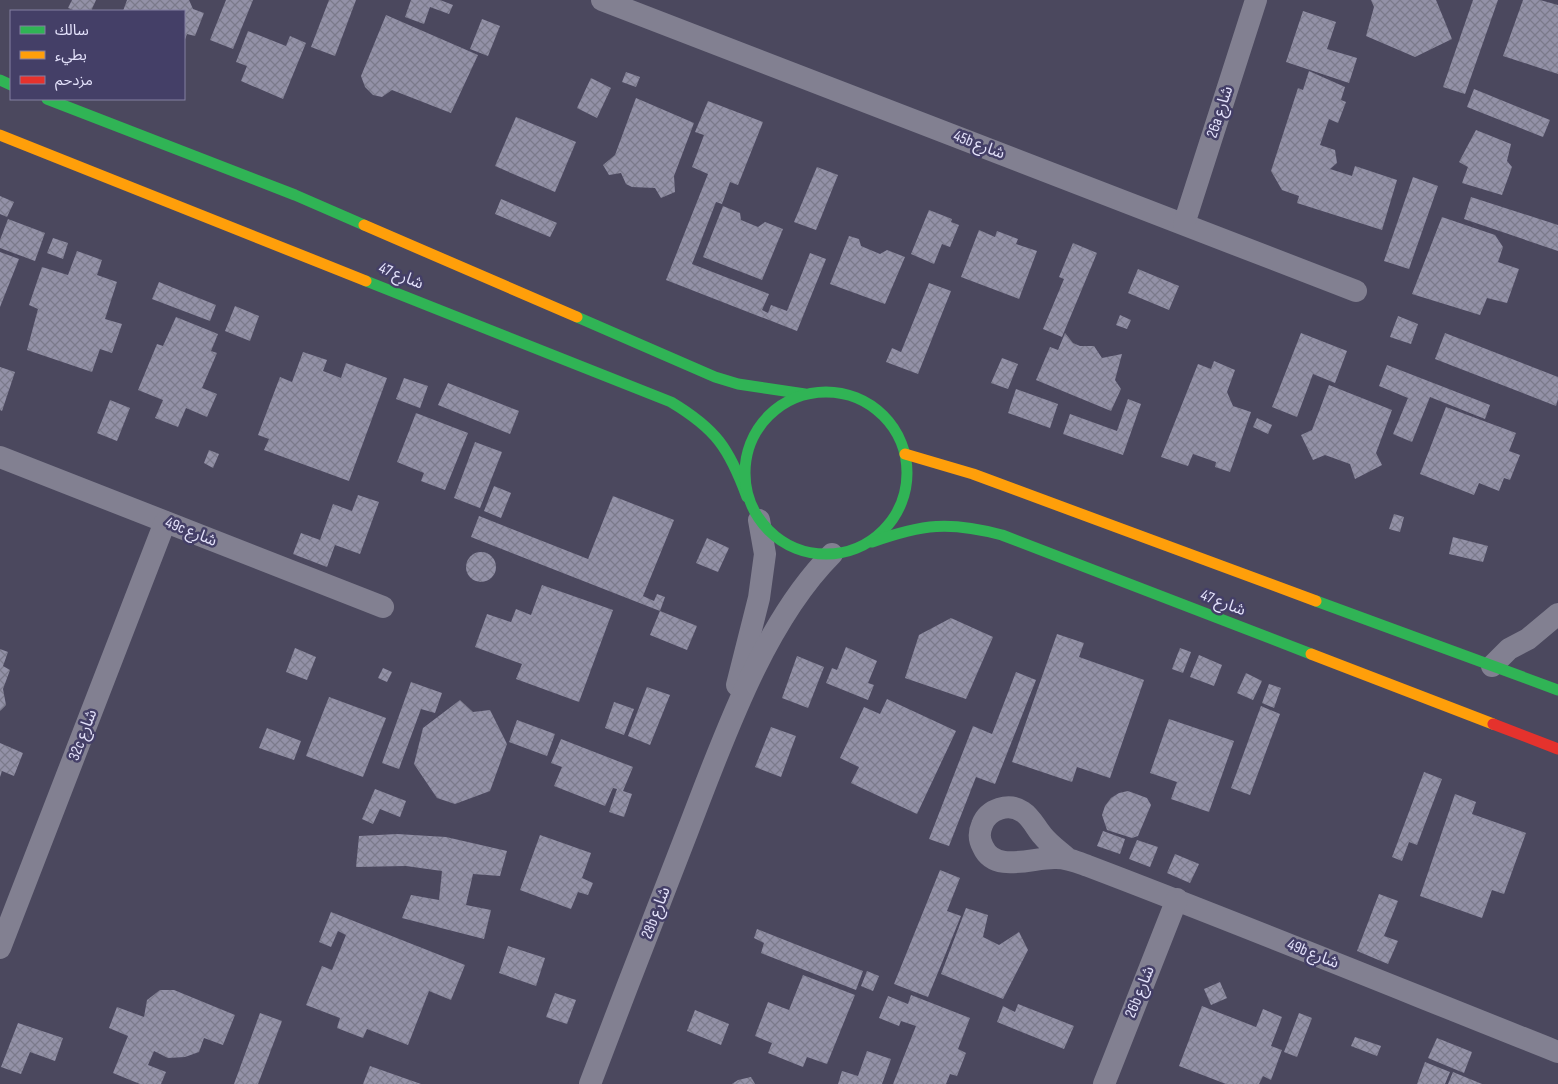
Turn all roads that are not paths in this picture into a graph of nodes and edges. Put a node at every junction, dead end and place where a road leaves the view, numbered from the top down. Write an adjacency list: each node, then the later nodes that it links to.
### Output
1 (602, 0): 5 (street, 45b شارع)
2 (1256, 0): 5 (street, 26a شارع)
3 (50, 100): 7 (street, شارع 47)
4 (0, 136): 10 (street, شارع 47)
5 (1184, 224): 6 (street, 45b شارع)
6 (1356, 291)
7 (805, 394): 8 (street); 10 (street)
8 (905, 454): 13 (street); 17 (street, شارع 47)
9 (0, 456): 12 (street, 49c شارع)
10 (747, 497): 11 (street)
11 (759, 520): 14 (street); 19 (street, 28b شارع)
12 (165, 522): 15 (street, 49c شارع); 23 (street, 32c شارع)
13 (872, 542): 14 (street); 20 (street, شارع 47)
14 (832, 554): 19 (street, 28b شارع)
15 (383, 607)
16 (1558, 614): 17 (street)
17 (1492, 666): 18 (street, شارع 47)
18 (1558, 690)
19 (722, 742): 25 (street, 28b شارع)
20 (1558, 749)
21 (1067, 858): 22 (street, 49b شارع)
22 (1177, 899): 24 (street, 49b شارع); 26 (street, 26b شارع)
23 (2, 937)
24 (1558, 1052)
25 (590, 1084)
26 (1104, 1084)

